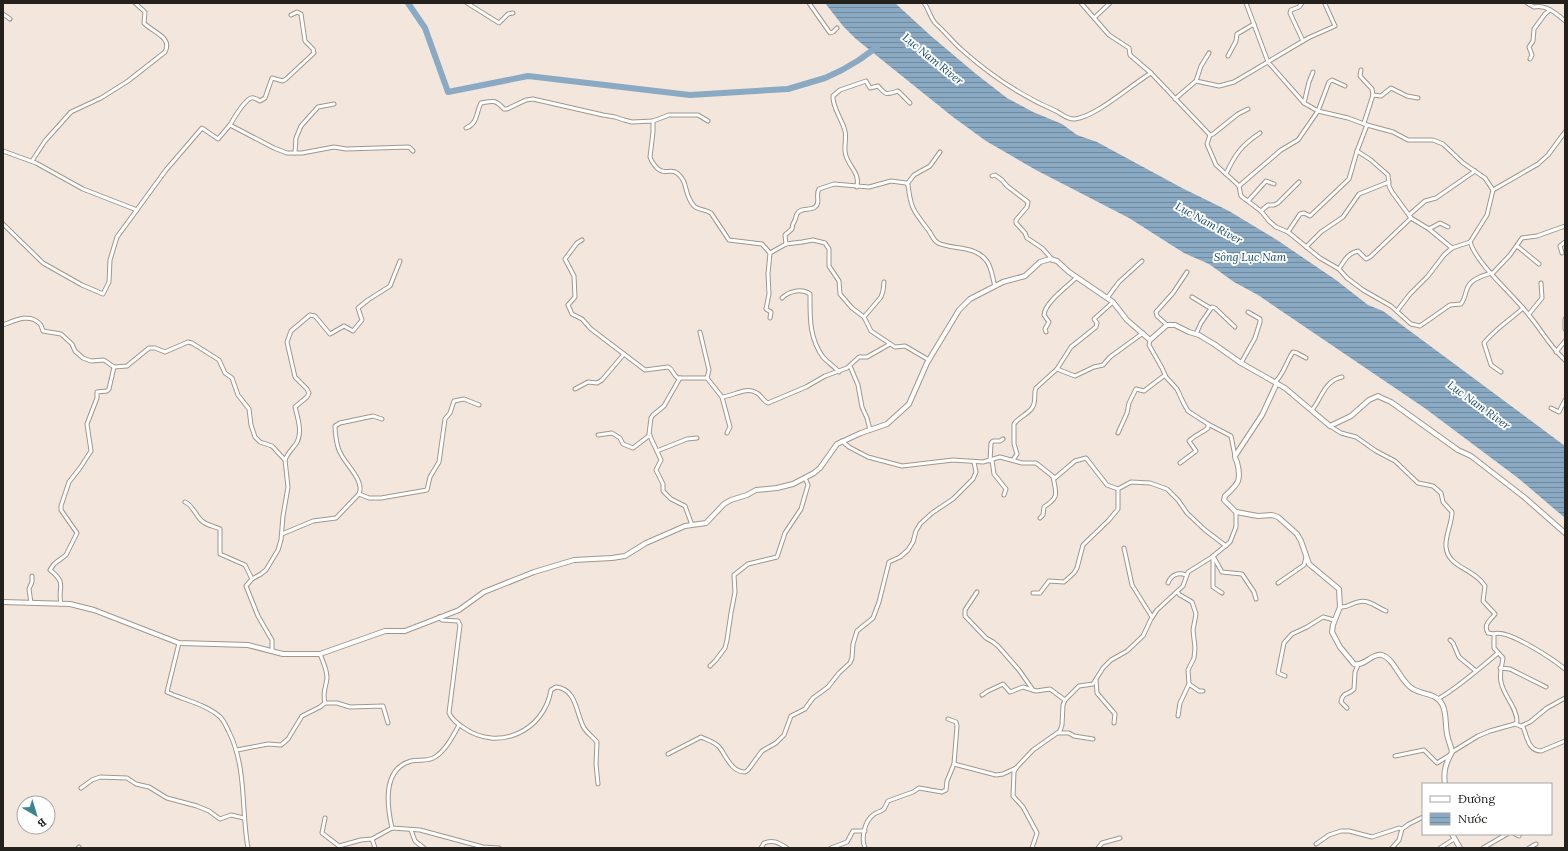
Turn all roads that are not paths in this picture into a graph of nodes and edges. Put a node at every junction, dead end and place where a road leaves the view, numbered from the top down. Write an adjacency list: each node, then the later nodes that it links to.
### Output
1 (136, 3): 52 (street)
2 (467, 3): 12 (street)
3 (809, 3): 19 (street)
4 (924, 3): 27 (street)
5 (1081, 3): 15 (street)
6 (1110, 3): 15 (street)
7 (1246, 3): 18 (street)
8 (1302, 3): 20 (street)
9 (1527, 3): 11 (street)
10 (1324, 4): 20 (street)
11 (1550, 10): 17 (street); 23 (street)
12 (513, 13)
13 (3, 14): 16 (street)
14 (291, 15): 41 (street)
15 (1094, 18): 27 (street)
16 (10, 19)
17 (1565, 21)
18 (1254, 24): 22 (street); 24 (street)
19 (838, 28)
20 (1303, 42): 24 (street)
21 (1209, 53): 28 (street)
22 (1228, 56)
23 (1530, 59)
24 (1268, 62): 28 (street); 34 (street)
25 (1361, 70): 30 (street)
26 (1313, 72): 34 (street)
27 (1150, 73): 32 (street)
28 (1196, 81): 32 (street)
29 (1345, 86): 37 (street)
30 (1373, 95): 31 (street); 40 (street)
31 (1418, 98)
32 (1174, 99): 46 (street)
33 (910, 103): 61 (street)
34 (1304, 103): 37 (street)
35 (334, 104): 51 (street)
36 (1248, 109): 46 (street)
37 (1318, 111): 40 (street); 60 (street)
38 (653, 121): 39 (street); 43 (street); 81 (street)
39 (708, 121)
40 (1364, 124): 42 (street)
41 (230, 125): 51 (street); 64 (street)
42 (1367, 125): 49 (street); 53 (street)
43 (466, 128)
44 (1565, 132): 62 (street)
45 (1260, 133): 54 (street)
46 (1210, 136): 54 (street)
47 (413, 150): 51 (street)
48 (3, 151): 52 (street)
49 (1357, 151): 57 (street); 73 (street)
50 (940, 152): 58 (street)
51 (294, 153)
52 (32, 161): 64 (street)
53 (1475, 171): 62 (street); 66 (street)
54 (1226, 174): 60 (street)
55 (992, 176): 83 (street)
56 (1299, 182): 65 (street)
57 (1389, 182): 66 (street); 79 (street)
58 (907, 184): 61 (street); 93 (street)
59 (1274, 184): 63 (street)
60 (1239, 186): 63 (street)
61 (858, 187): 77 (street)
62 (1493, 190): 75 (street)
63 (1248, 201): 65 (street)
64 (137, 210): 70 (street)
65 (1261, 211): 73 (street)
66 (1410, 216): 71 (street); 87 (street)
67 (3, 224): 70 (street)
68 (1565, 226): 78 (street)
69 (1448, 227): 71 (street)
70 (8, 229): 72 (street)
71 (1429, 229): 80 (street)
72 (3, 232)
73 (1288, 232): 79 (street)
74 (582, 240): 118 (street)
75 (1470, 242): 80 (street); 89 (street)
76 (1565, 242): 82 (street)
77 (786, 244): 81 (street); 103 (street)
78 (1517, 246): 86 (street); 89 (street)
79 (1306, 247): 87 (street)
80 (1452, 248): 100 (street)
81 (770, 253): 104 (street)
82 (1562, 253)
83 (1052, 259): 90 (street); 93 (street)
84 (400, 261): 152 (street)
85 (1142, 261): 96 (street)
86 (1539, 264)
87 (1339, 269): 100 (street)
88 (1187, 272): 107 (street)
89 (1492, 273): 99 (street); 100 (street)
90 (1077, 277): 96 (street); 111 (street)
91 (884, 282): 103 (street)
92 (1541, 283): 102 (street)
93 (995, 286): 120 (street)
94 (1192, 297): 98 (street)
95 (782, 298): 126 (street)
96 (1107, 298): 97 (street)
97 (1113, 302): 112 (street); 125 (street)
98 (1210, 308): 108 (street); 113 (street)
99 (1523, 308): 102 (street); 127 (street)
100 (1397, 311)
101 (1248, 312): 122 (street)
102 (1529, 314): 117 (street)
103 (864, 317): 116 (street)
104 (770, 318)
105 (1565, 319): 109 (street)
106 (3, 325): 124 (street)
107 (1167, 325): 113 (street); 114 (street)
108 (1235, 327)
109 (1565, 329)
110 (700, 332): 131 (street)
111 (1046, 332)
112 (1143, 333): 114 (street); 125 (street)
113 (1196, 334): 122 (street)
114 (1150, 340): 128 (street)
115 (1565, 341): 117 (street)
116 (890, 344): 120 (street); 123 (street)
117 (1556, 352): 121 (street)
118 (624, 354): 130 (street); 133 (street)
119 (1306, 358): 132 (street)
120 (929, 360): 142 (street)
121 (1565, 360)
122 (1241, 363): 132 (street)
123 (850, 366): 126 (street); 142 (street)
124 (114, 367): 152 (street); 184 (street)
125 (1057, 369): 154 (street)
126 (839, 372): 134 (street)
127 (1501, 372)
128 (1165, 375): 140 (street); 144 (street)
129 (1342, 376): 138 (street)
130 (680, 378): 131 (street); 146 (street)
131 (707, 378): 134 (street)
132 (1276, 383): 138 (street); 151 (street)
133 (575, 389)
134 (722, 396): 143 (street)
135 (1565, 400): 137 (street)
136 (479, 405): 160 (street)
137 (1551, 408)
138 (1312, 410): 141 (street)
139 (382, 419): 160 (street)
140 (1208, 424): 151 (street); 156 (street)
141 (1330, 426): 166 (street); 190 (street)
142 (870, 430): 149 (street)
143 (727, 433)
144 (1118, 433)
145 (598, 435): 146 (street)
146 (650, 435): 150 (street)
147 (697, 438): 150 (street)
148 (1003, 439): 153 (street)
149 (842, 441): 155 (street); 158 (street)
150 (657, 451): 165 (street)
151 (1235, 456): 163 (street)
152 (285, 460): 167 (street)
153 (991, 460): 154 (street); 155 (street); 161 (street)
154 (1013, 460): 157 (street)
155 (974, 462): 224 (street)
156 (1180, 463)
157 (1054, 477): 159 (street); 164 (street)
158 (805, 478): 165 (street); 197 (street)
159 (1118, 489): 168 (street); 179 (street)
160 (359, 494): 167 (street)
161 (1004, 495)
162 (185, 502): 174 (street)
163 (1236, 512): 168 (street); 171 (street)
164 (1040, 518)
165 (692, 525): 187 (street)
166 (1565, 533)
167 (282, 534): 174 (street)
168 (1226, 546): 170 (street)
169 (1124, 548): 188 (street)
170 (1213, 557): 173 (street); 180 (street); 181 (street)
171 (1306, 557): 176 (street); 185 (street)
172 (32, 576): 183 (street)
173 (1186, 576): 175 (street); 178 (street)
174 (252, 579): 193 (street)
175 (1168, 583)
176 (1278, 583)
177 (977, 592): 205 (street)
178 (1177, 592): 188 (street); 203 (street)
179 (1033, 593)
180 (1222, 593)
181 (1256, 599)
182 (3, 602): 183 (street)
183 (31, 603): 184 (street)
184 (61, 604): 192 (street)
185 (1340, 607): 186 (street); 189 (street)
186 (1386, 610)
187 (439, 617): 195 (street); 218 (street)
188 (1152, 617): 202 (street)
189 (1334, 620): 196 (street); 201 (street)
190 (1494, 634): 194 (street); 199 (street)
191 (1450, 640): 200 (street)
192 (179, 643): 193 (street); 223 (street)
193 (272, 652): 195 (street)
194 (1498, 652): 198 (street); 200 (street)
195 (320, 654): 211 (street)
196 (1358, 665): 209 (street); 212 (street)
197 (710, 666)
198 (1500, 668): 204 (street); 217 (street)
199 (1565, 669)
200 (1476, 671): 209 (street)
201 (1285, 676)
202 (1096, 680): 210 (street); 216 (street)
203 (1189, 684): 206 (street); 213 (street)
204 (1546, 688)
205 (1033, 690): 207 (street); 210 (street)
206 (1203, 691)
207 (982, 695)
208 (1565, 698): 219 (street)
209 (1438, 699): 225 (street)
210 (1065, 700): 220 (street)
211 (325, 703): 215 (street); 223 (street)
212 (1347, 708)
213 (1178, 716)
214 (948, 719): 227 (street)
215 (388, 723)
216 (1114, 723)
217 (1515, 724): 219 (street); 225 (street)
218 (459, 725): 230 (street); 235 (street)
219 (1520, 726): 222 (street)
220 (1058, 733): 221 (street); 228 (street)
221 (1093, 739)
222 (1565, 741)
223 (237, 750): 232 (street)
224 (668, 754)
225 (1451, 754): 226 (street); 229 (street)
226 (1395, 756)
227 (954, 764): 228 (street); 238 (street)
228 (1016, 768): 254 (street)
229 (1445, 783)
230 (598, 784)
231 (81, 788): 232 (street)
232 (244, 818): 246 (street)
233 (325, 818): 242 (street)
234 (1422, 818): 236 (street)
235 (392, 828): 237 (street); 242 (street)
236 (1402, 829): 244 (street); 256 (street)
237 (411, 830): 248 (street); 249 (street)
238 (864, 831): 252 (street); 253 (street)
239 (1452, 835): 243 (street)
240 (1506, 835): 259 (street)
241 (1120, 838): 255 (street)
242 (372, 839): 247 (street)
243 (1454, 839): 257 (street); 258 (street)
244 (1316, 844)
245 (1536, 844): 260 (street)
246 (248, 848)
247 (375, 848)
248 (424, 848)
249 (498, 848)
250 (761, 848): 251 (street)
251 (787, 848)
252 (831, 848)
253 (865, 848)
254 (1032, 848)
255 (1098, 848)
256 (1392, 848)
257 (1440, 848)
258 (1460, 848)
259 (1483, 848)
260 (1529, 848)

